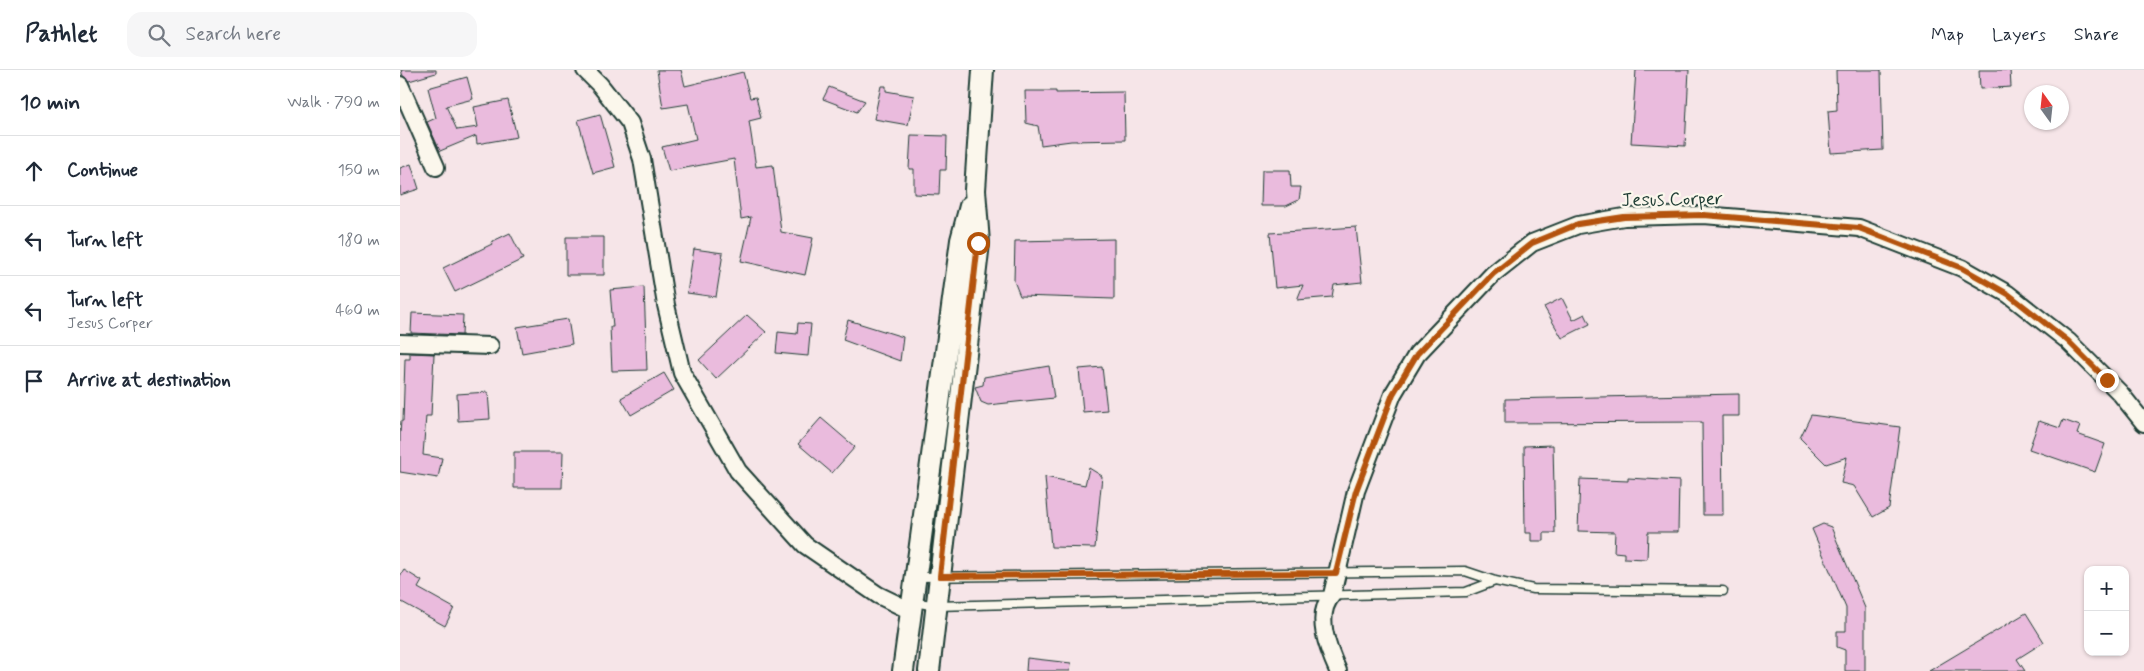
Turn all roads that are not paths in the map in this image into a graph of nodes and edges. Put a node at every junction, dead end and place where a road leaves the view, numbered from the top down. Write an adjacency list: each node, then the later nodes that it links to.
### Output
1 (584, 70): 15 (street)
2 (983, 70): 5 (street)
3 (400, 85): 4 (street)
4 (436, 167)
5 (975, 190): 10 (street); 11 (street)
6 (400, 343): 7 (street)
7 (490, 346)
8 (2144, 423): 9 (street, Jesus Corper)
9 (1336, 573): 10 (lane); 12 (lane); 14 (street, Jesus Corper)
10 (940, 576): 11 (lane); 16 (street)
11 (915, 577): 15 (street)
12 (1494, 581): 13 (lane); 14 (lane)
13 (1723, 591)
14 (1332, 595): 16 (lane); 19 (street, Jesus Corper)
15 (912, 606): 16 (lane); 17 (street)
16 (936, 606): 18 (street)
17 (903, 671)
18 (929, 671)
19 (1338, 671)

